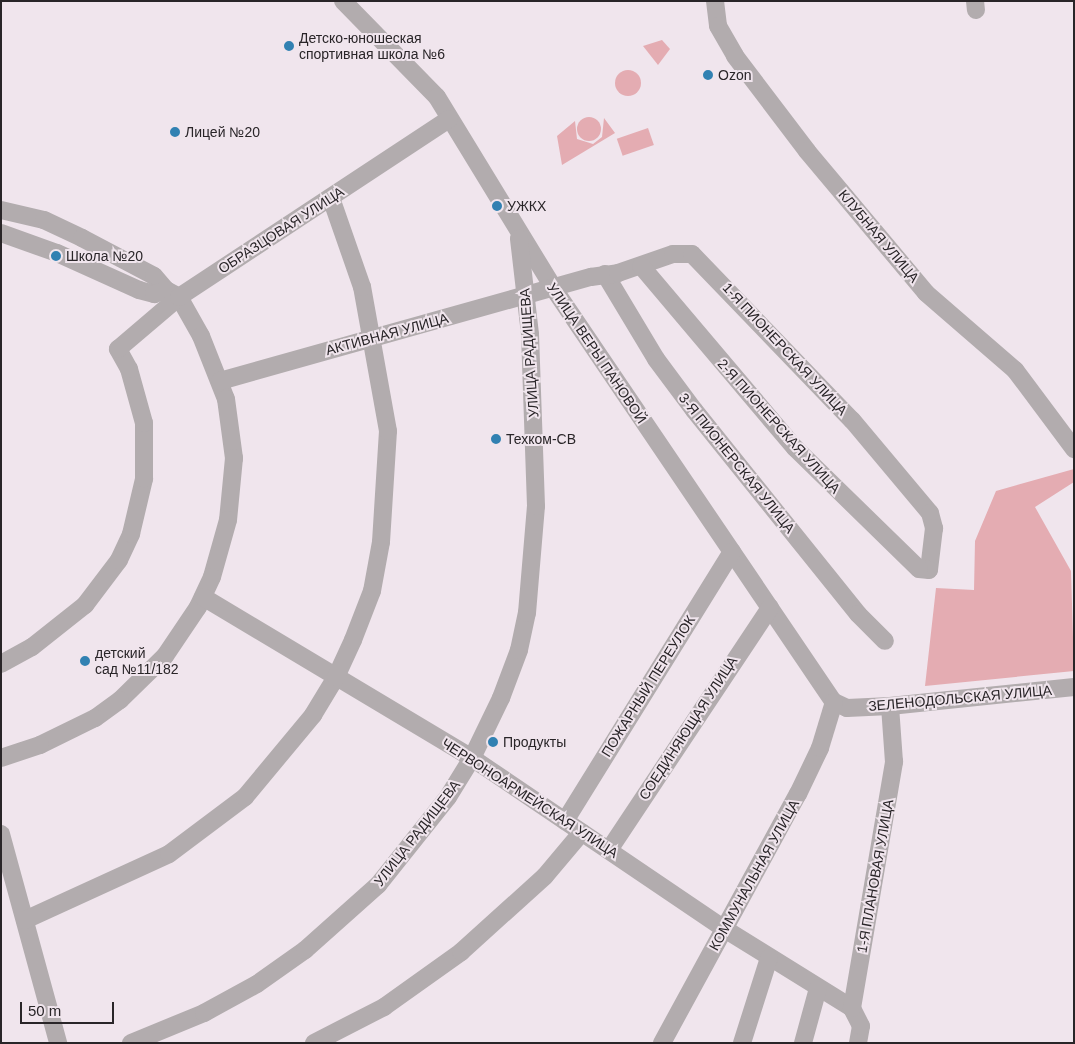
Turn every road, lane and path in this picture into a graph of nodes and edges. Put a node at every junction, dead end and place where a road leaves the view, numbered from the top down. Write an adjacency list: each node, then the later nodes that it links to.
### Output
1 (344, 1): 3 (street, УЛИЦА ВЕРЫ ПАНОВОЙ)
2 (715, 1): 17 (street, КЛУБНАЯ УЛИЦА)
3 (449, 119): 4 (street, ОБРАЗЦОВАЯ УЛИЦА); 8 (street, УЛИЦА ВЕРЫ ПАНОВОЙ)
4 (331, 198): 13 (street, ОБРАЗЦОВАЯ УЛИЦА); 15 (street)
5 (1, 210): 6 (street)
6 (34, 217): 9 (street); 13 (street)
7 (1, 233): 9 (street)
8 (519, 234): 12 (street, УЛИЦА ВЕРЫ ПАНОВОЙ); 14 (street, УЛИЦА РАДИЩЕВА)
9 (24, 241): 13 (street)
10 (641, 266): 11 (street, 1-Я ПИОНЕРСКАЯ УЛИЦА); 19 (street, 2-Я ПИОНЕРСКАЯ УЛИЦА); 19 (street, 1-Я ПИОНЕРСКАЯ УЛИЦА)
11 (605, 274): 12 (street, 1-Я ПИОНЕРСКАЯ УЛИЦА); 22 (street, 3-Я ПИОНЕРСКАЯ УЛИЦА)
12 (554, 289): 14 (street, АКТИВНАЯ УЛИЦА); 18 (street, УЛИЦА ВЕРЫ ПАНОВОЙ)
13 (173, 293): 16 (street); 23 (street, ОБРАЗЦОВАЯ УЛИЦА)
14 (527, 296): 15 (street, АКТИВНАЯ УЛИЦА); 29 (street, УЛИЦА РАДИЩЕВА)
15 (373, 338): 16 (street, АКТИВНАЯ УЛИЦА); 24 (street)
16 (220, 381): 20 (street)
17 (1074, 449)
18 (732, 552): 21 (street, УЛИЦА ВЕРЫ ПАНОВОЙ); 30 (street, ПОЖАРНЫЙ ПЕРЕУЛОК)
19 (929, 570)
20 (203, 597): 24 (street, ЧЕРВОНОАРМЕЙСКАЯ УЛИЦА); 28 (street)
21 (770, 608): 26 (street, УЛИЦА ВЕРЫ ПАНОВОЙ); 33 (street, СОЕДИНЯЮЩАЯ УЛИЦА)
22 (885, 641)
23 (1, 664)
24 (336, 677): 29 (street, ЧЕРВОНОАРМЕЙСКАЯ УЛИЦА); 34 (street)
25 (1074, 687): 27 (street, ЗЕЛЕНОДОЛЬСКАЯ УЛИЦА)
26 (840, 705): 27 (street, ЗЕЛЕНОДОЛЬСКАЯ УЛИЦА); 35 (street, КОММУНАЛЬНАЯ УЛИЦА)
27 (890, 706): 38 (street, 1-Я ПЛАНОВАЯ УЛИЦА)
28 (1, 758)
29 (472, 758): 30 (street, ЧЕРВОНОАРМЕЙСКАЯ УЛИЦА); 40 (street, УЛИЦА РАДИЩЕВА)
30 (565, 821): 31 (street, ЧЕРВОНОАРМЕЙСКАЯ УЛИЦА)
31 (582, 832): 33 (street, ЧЕРВОНОАРМЕЙСКАЯ УЛИЦА); 41 (street)
32 (1, 834): 34 (street)
33 (609, 850): 35 (street, ЧЕРВОНОАРМЕЙСКАЯ УЛИЦА)
34 (25, 920): 39 (street)
35 (723, 928): 36 (street, ЧЕРВОНОАРМЕЙСКАЯ УЛИЦА); 42 (street, КОММУНАЛЬНАЯ УЛИЦА)
36 (769, 958): 37 (street, ЧЕРВОНОАРМЕЙСКАЯ УЛИЦА); 43 (street)
37 (818, 988): 38 (street, ЧЕРВОНОАРМЕЙСКАЯ УЛИЦА); 44 (street)
38 (852, 1008): 45 (street, 1-Я ПЛАНОВАЯ УЛИЦА)
39 (58, 1043)
40 (131, 1043)
41 (314, 1043)
42 (662, 1043)
43 (742, 1043)
44 (803, 1043)
45 (858, 1043)

